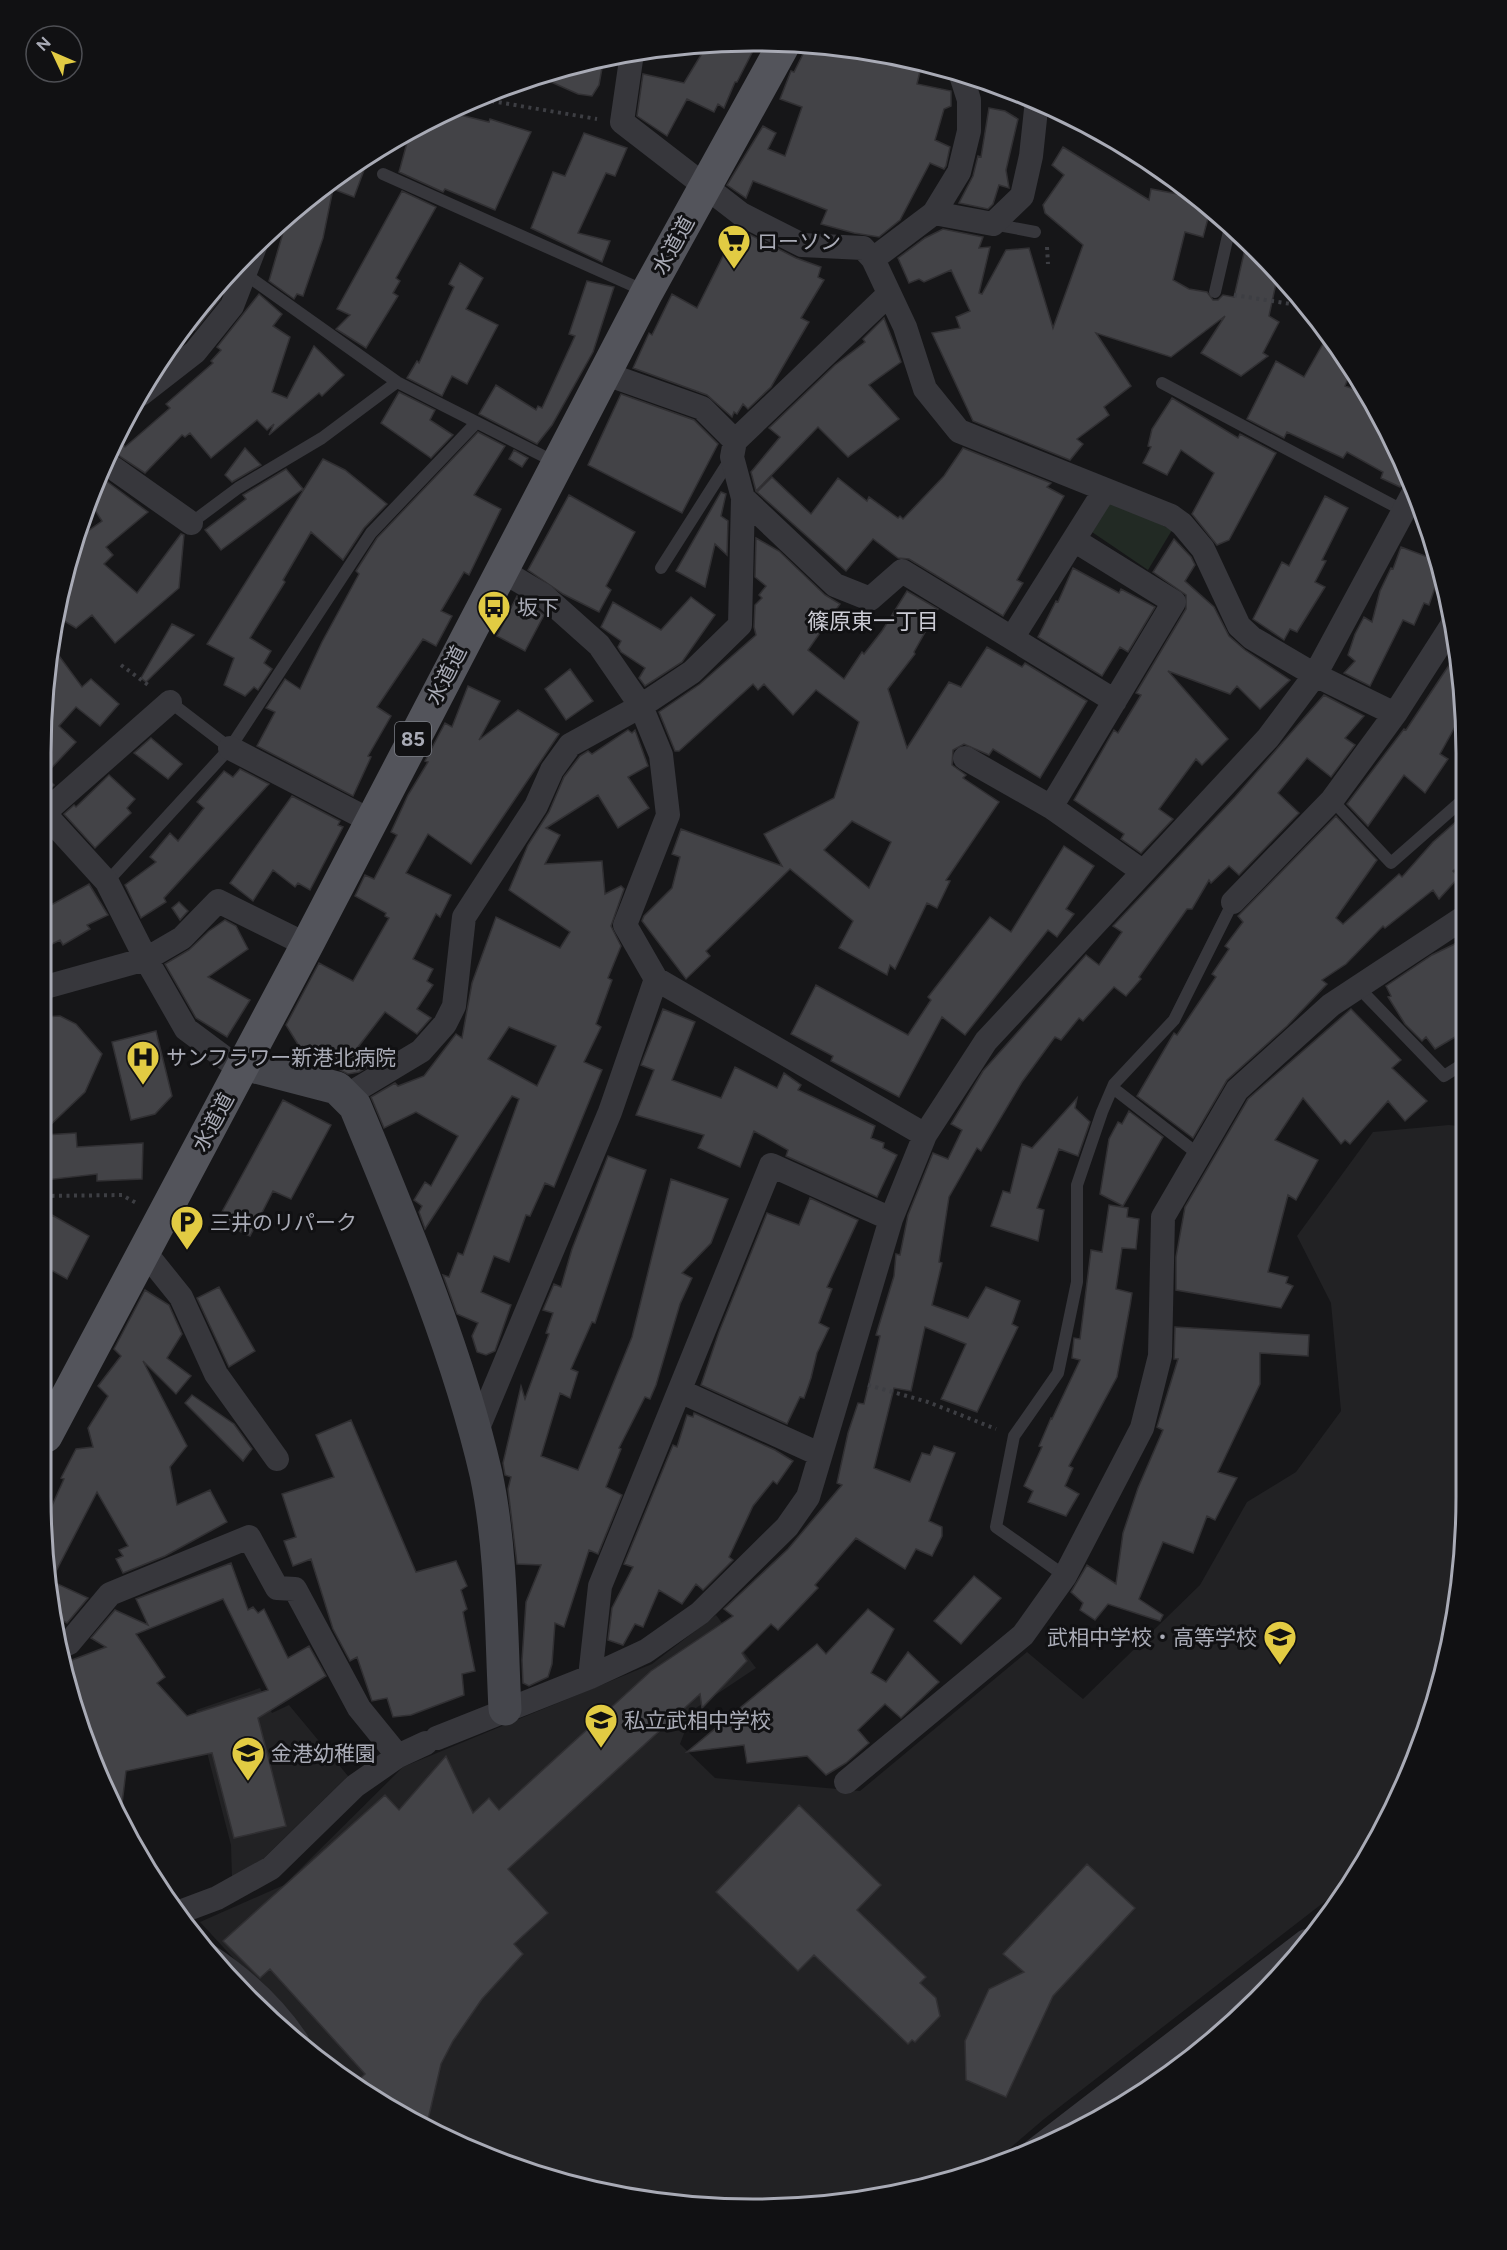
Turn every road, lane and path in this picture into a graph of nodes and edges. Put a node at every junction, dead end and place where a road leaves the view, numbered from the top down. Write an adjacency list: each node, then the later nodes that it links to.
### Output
1 (780, 52): 8 (main road, 水道道 / 85)
2 (630, 62): 6 (street)
3 (964, 83): 9 (street)
4 (492, 101): 6 (path)
5 (1035, 110): 10 (street)
6 (615, 121): 8 (street)
7 (383, 174): 16 (lane)
8 (705, 187): 13 (street); 16 (main road, 水道道 / 85)
9 (934, 213): 10 (street); 13 (street)
10 (993, 224): 11 (lane)
11 (1035, 232)
12 (1228, 236): 17 (lane)
13 (873, 259): 18 (street)
14 (242, 273): 22 (lane)
15 (238, 277): 21 (street)
16 (647, 292): 20 (main road, 水道道 / 85)
17 (1215, 292): 19 (path)
18 (889, 294): 25 (street); 28 (street)
19 (1293, 304)
20 (606, 374): 25 (street); 26 (main road, 水道道 / 85)
21 (158, 381)
22 (397, 382): 24 (lane); 32 (lane)
23 (1162, 383): 31 (lane)
24 (476, 423): 26 (lane); 44 (lane)
25 (734, 449): 29 (street); 34 (lane)
26 (558, 463): 35 (main road, 水道道 / 85)
27 (112, 467): 32 (street)
28 (1105, 490): 33 (street); 39 (street)
29 (743, 498): 37 (street); 42 (street)
30 (1409, 501): 31 (street)
31 (1404, 511): 39 (street)
32 (191, 523)
33 (1074, 540): 37 (street); 40 (street)
34 (661, 568)
35 (501, 570): 42 (street); 51 (main road, 水道道 / 85)
36 (1446, 635): 43 (street)
37 (1012, 638): 40 (street)
38 (122, 664): 41 (path)
39 (1316, 675): 43 (street); 52 (street)
40 (1115, 701): 48 (street)
41 (170, 702): 44 (lane); 47 (street)
42 (641, 706): 58 (street); 64 (street)
43 (1395, 714): 46 (street)
44 (230, 748): 51 (street); 53 (lane)
45 (965, 758): 48 (street)
46 (1332, 800): 49 (lane); 54 (street)
47 (51, 807)
48 (1051, 807): 52 (street)
49 (1456, 807)
50 (51, 821): 53 (street)
51 (371, 821): 56 (main road, 水道道 / 85)
52 (1142, 871): 65 (street)
53 (107, 882): 57 (street)
54 (1233, 902): 63 (lane)
55 (1456, 923): 60 (street)
56 (307, 945): 57 (street); 61 (main road, 水道道 / 85)
57 (146, 959): 59 (street); 61 (street)
58 (656, 979): 65 (street); 74 (street)
59 (51, 985)
60 (1358, 986): 62 (lane); 66 (street)
61 (242, 1067): 64 (street); 68 (main road, 水道道 / 85)
62 (1456, 1069)
63 (1113, 1088): 66 (lane); 75 (lane)
64 (346, 1096): 74 (street)
65 (925, 1135): 69 (street)
66 (1198, 1154): 78 (street)
67 (51, 1196): 68 (path)
68 (163, 1216): 70 (main road, 水道道 / 85)
69 (891, 1219): 71 (street); 72 (street)
70 (144, 1251): 73 (main road, 水道道 / 85); 77 (street)
71 (844, 1378): 75 (path); 76 (street)
72 (680, 1391): 76 (street); 80 (street)
73 (51, 1426)
74 (475, 1435): 81 (street)
75 (1014, 1436): 78 (lane)
76 (819, 1454): 80 (street)
77 (277, 1459)
78 (1065, 1576): 83 (street)
79 (67, 1644): 82 (street)
80 (590, 1677): 81 (street)
81 (505, 1709): 82 (street)
82 (398, 1756): 84 (street)
83 (846, 1782)
84 (186, 1910)
85 (1283, 1959): 86 (street)
86 (1066, 2126)

